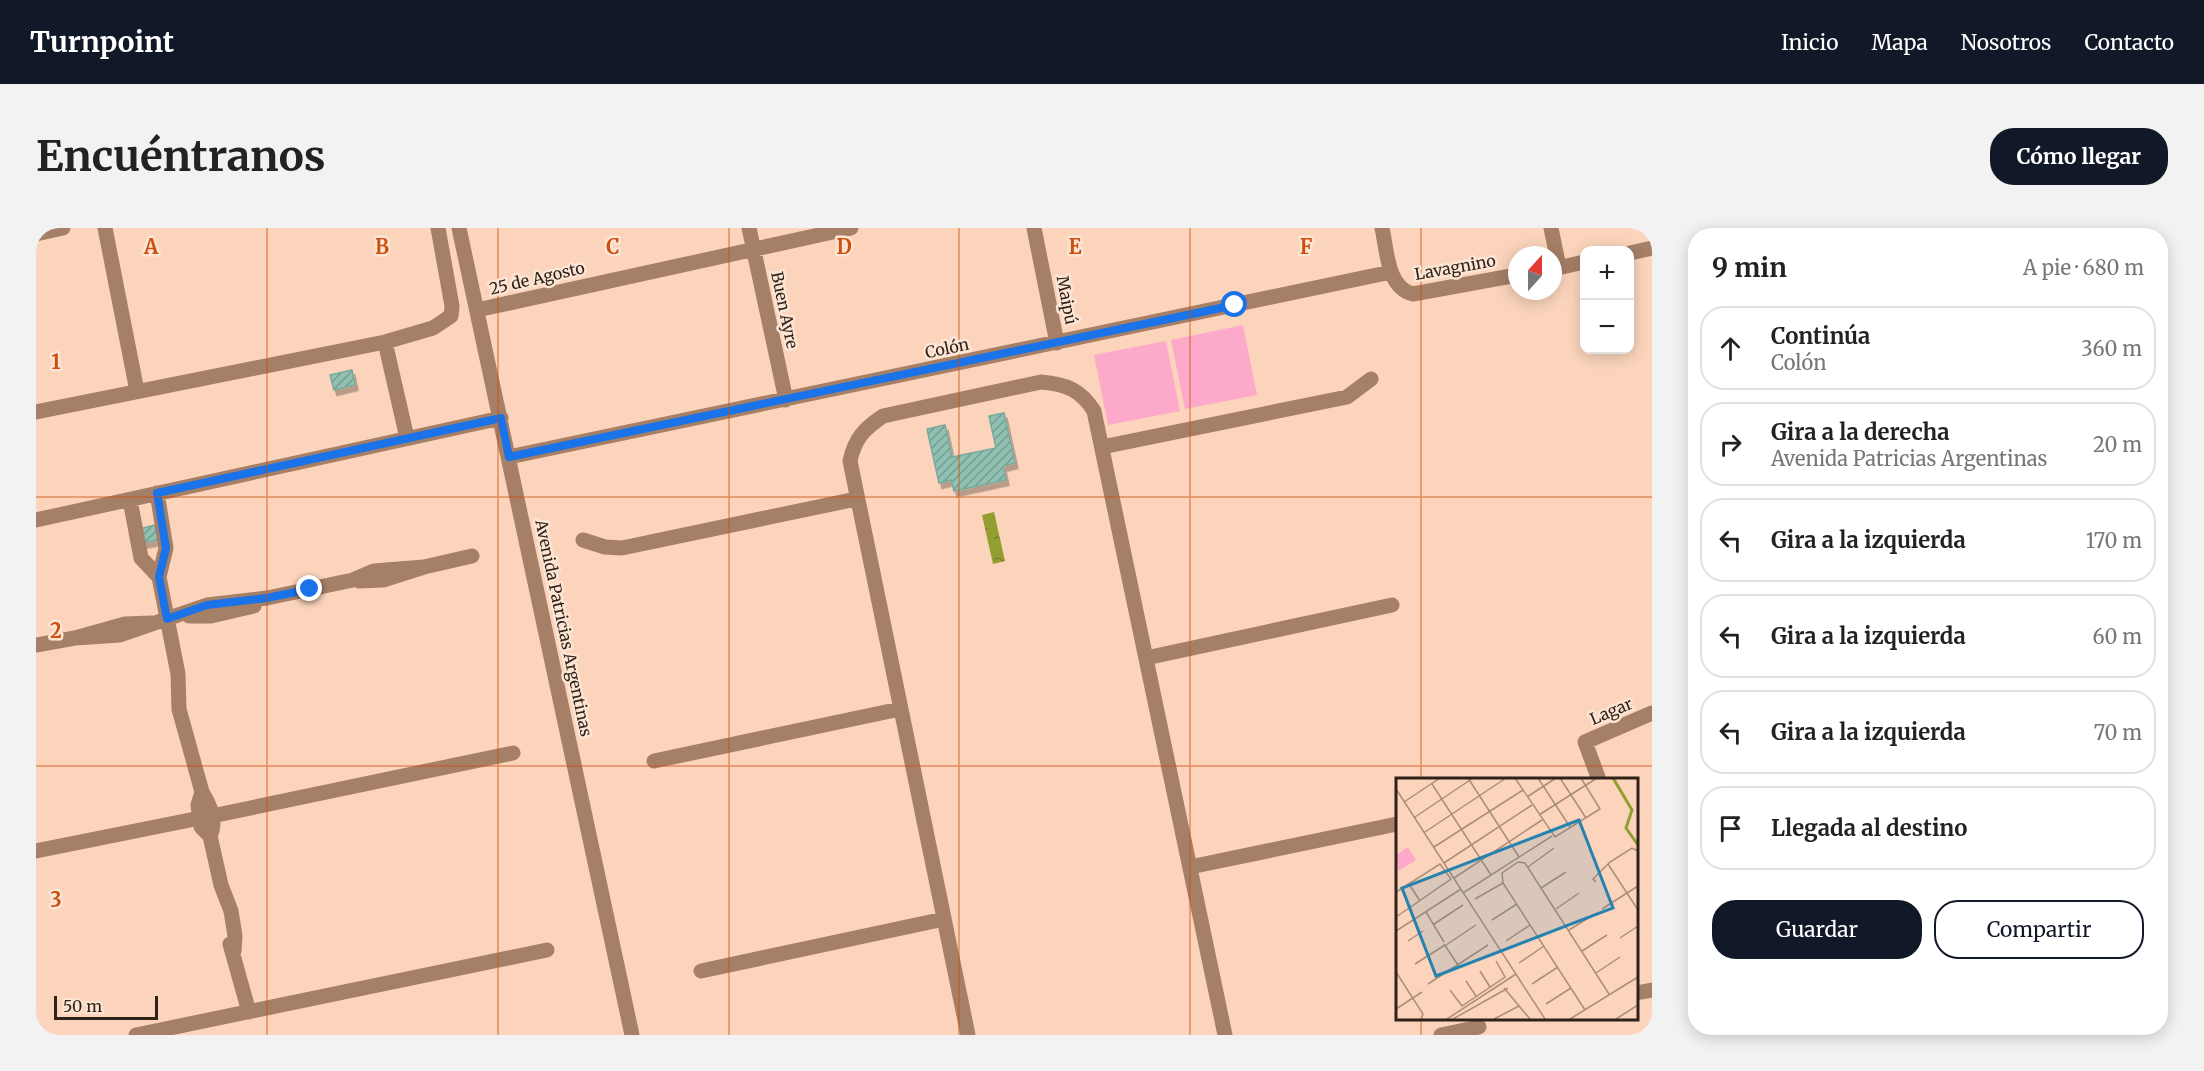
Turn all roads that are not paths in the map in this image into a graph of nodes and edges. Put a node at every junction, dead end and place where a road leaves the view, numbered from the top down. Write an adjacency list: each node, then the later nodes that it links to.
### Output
1 (63, 228): 10 (street)
2 (105, 228): 23 (street)
3 (438, 228): 20 (street)
4 (459, 228): 19 (street, Avenida Patricias Argentinas)
5 (750, 228): 12 (street, Buen Ayre)
6 (850, 228): 12 (street, 25 de Agosto)
7 (1034, 228): 21 (street, Maipú)
8 (1382, 228): 17 (street)
9 (1551, 228): 11 (street)
10 (36, 234)
11 (1553, 246)
12 (754, 248): 19 (street, 25 de Agosto); 24 (street, Buen Ayre)
13 (1652, 248): 14 (street)
14 (1634, 252)
15 (1580, 263): 16 (street)
16 (1562, 267)
17 (1391, 272): 18 (street, Lavagnino); 21 (street, Colón)
18 (1508, 277)
19 (477, 310): 26 (street, Avenida Patricias Argentinas)
20 (385, 342): 23 (street); 27 (street)
21 (1057, 343): 24 (street, Colón)
22 (1371, 379): 28 (street)
23 (137, 391): 25 (street)
24 (786, 400): 29 (street, Colón)
25 (36, 412)
26 (501, 418): 27 (street); 29 (street, Avenida Patricias Argentinas)
27 (407, 438): 30 (street)
28 (1102, 447): 31 (street); 40 (street)
29 (509, 457): 58 (street, Avenida Patricias Argentinas)
30 (157, 493): 32 (street); 36 (street)
31 (856, 499): 34 (street); 41 (street)
32 (130, 500): 33 (street); 36 (street)
33 (36, 520)
34 (583, 540)
35 (472, 556): 38 (street)
36 (159, 577): 38 (street)
37 (1392, 605): 40 (street)
38 (167, 619): 39 (street); 46 (street)
39 (36, 645)
40 (1146, 658): 49 (street)
41 (900, 709): 44 (street); 50 (street)
42 (1652, 713): 45 (street, Lagar)
43 (513, 753): 46 (street)
44 (654, 761)
45 (1598, 777)
46 (206, 817): 48 (street); 55 (street)
47 (1396, 824): 49 (street)
48 (36, 851)
49 (1190, 867): 60 (street)
50 (944, 919): 52 (street); 59 (street)
51 (548, 950): 55 (street)
52 (701, 971)
53 (1652, 990): 54 (street)
54 (1637, 993)
55 (249, 1012): 57 (street)
56 (1479, 1027): 61 (street)
57 (136, 1035)
58 (632, 1035)
59 (968, 1035)
60 (1225, 1035)
61 (1441, 1035)

